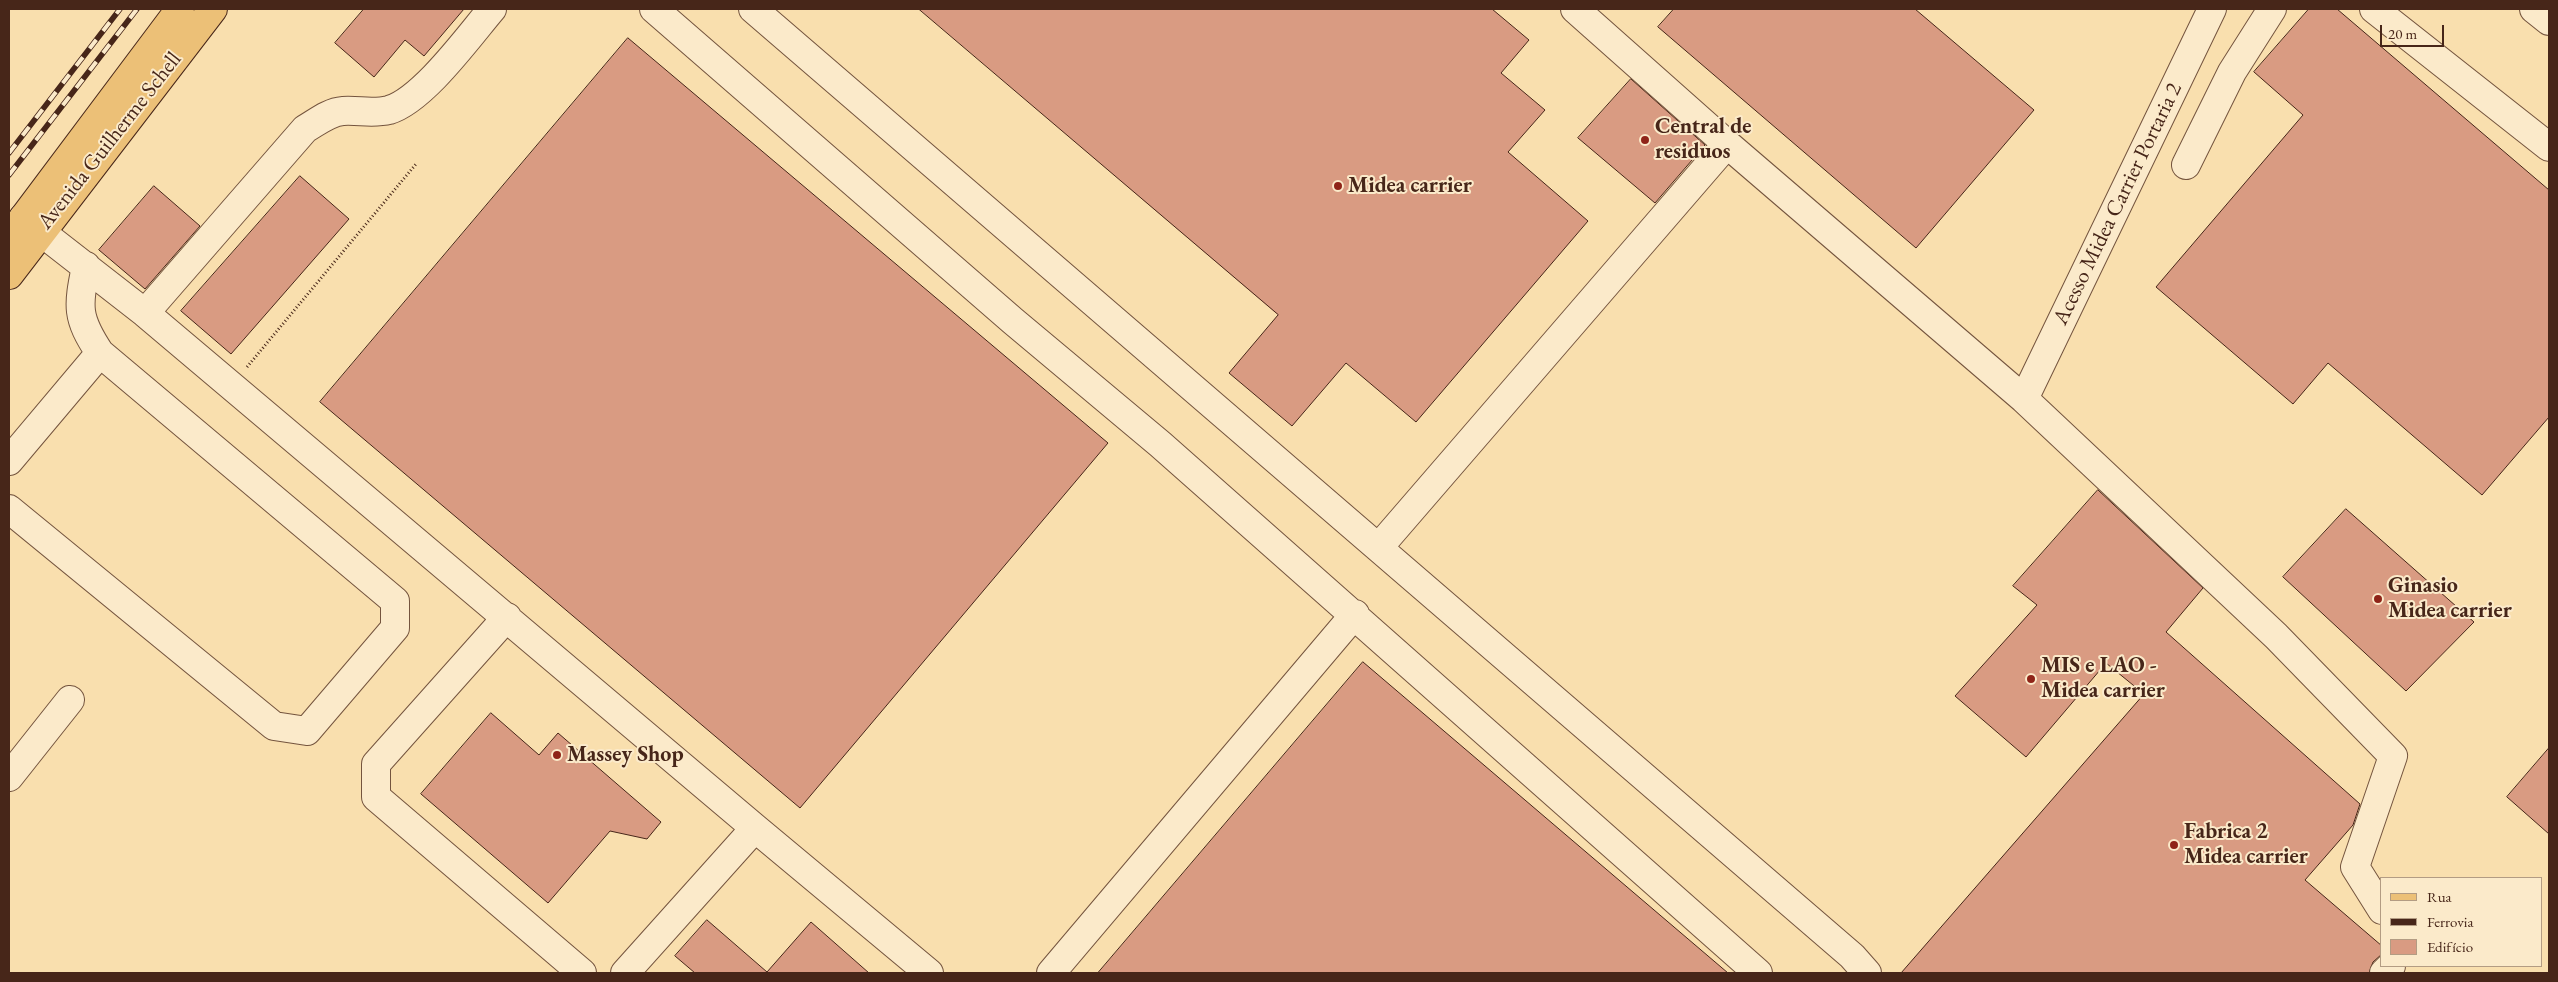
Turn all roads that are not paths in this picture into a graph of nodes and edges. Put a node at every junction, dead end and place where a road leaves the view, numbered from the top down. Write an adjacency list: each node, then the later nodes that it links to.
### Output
1 (180, 9): 15 (main road, Avenida Guilherme Schell)
2 (213, 9): 15 (main road, Avenida Guilherme Schell)
3 (492, 9): 18 (street)
4 (654, 9): 24 (street)
5 (753, 9): 23 (street)
6 (1574, 9): 12 (street)
7 (2212, 9): 20 (street, Acesso Midea Carrier Portaria 2)
8 (2272, 9): 14 (street)
9 (2374, 9): 13 (street)
10 (2534, 9): 11 (street)
11 (2549, 22)
12 (1727, 144): 20 (street); 23 (street)
13 (2549, 147)
14 (2186, 165)
15 (24, 229): 16 (street); 17 (main road, Avenida Guilherme Schell)
16 (86, 266): 18 (street); 19 (street)
17 (9, 275)
18 (146, 313): 25 (street)
19 (100, 353): 21 (street); 22 (street)
20 (2024, 400): 29 (street)
21 (9, 461)
22 (9, 510)
23 (1379, 547): 35 (street)
24 (1354, 614): 33 (street); 34 (street)
25 (507, 617): 28 (street); 30 (street)
26 (70, 700): 27 (street)
27 (9, 778)
28 (755, 828): 31 (street); 32 (street)
29 (2380, 907)
30 (582, 973)
31 (625, 973)
32 (930, 973)
33 (1051, 973)
34 (1758, 973)
35 (1866, 973)

